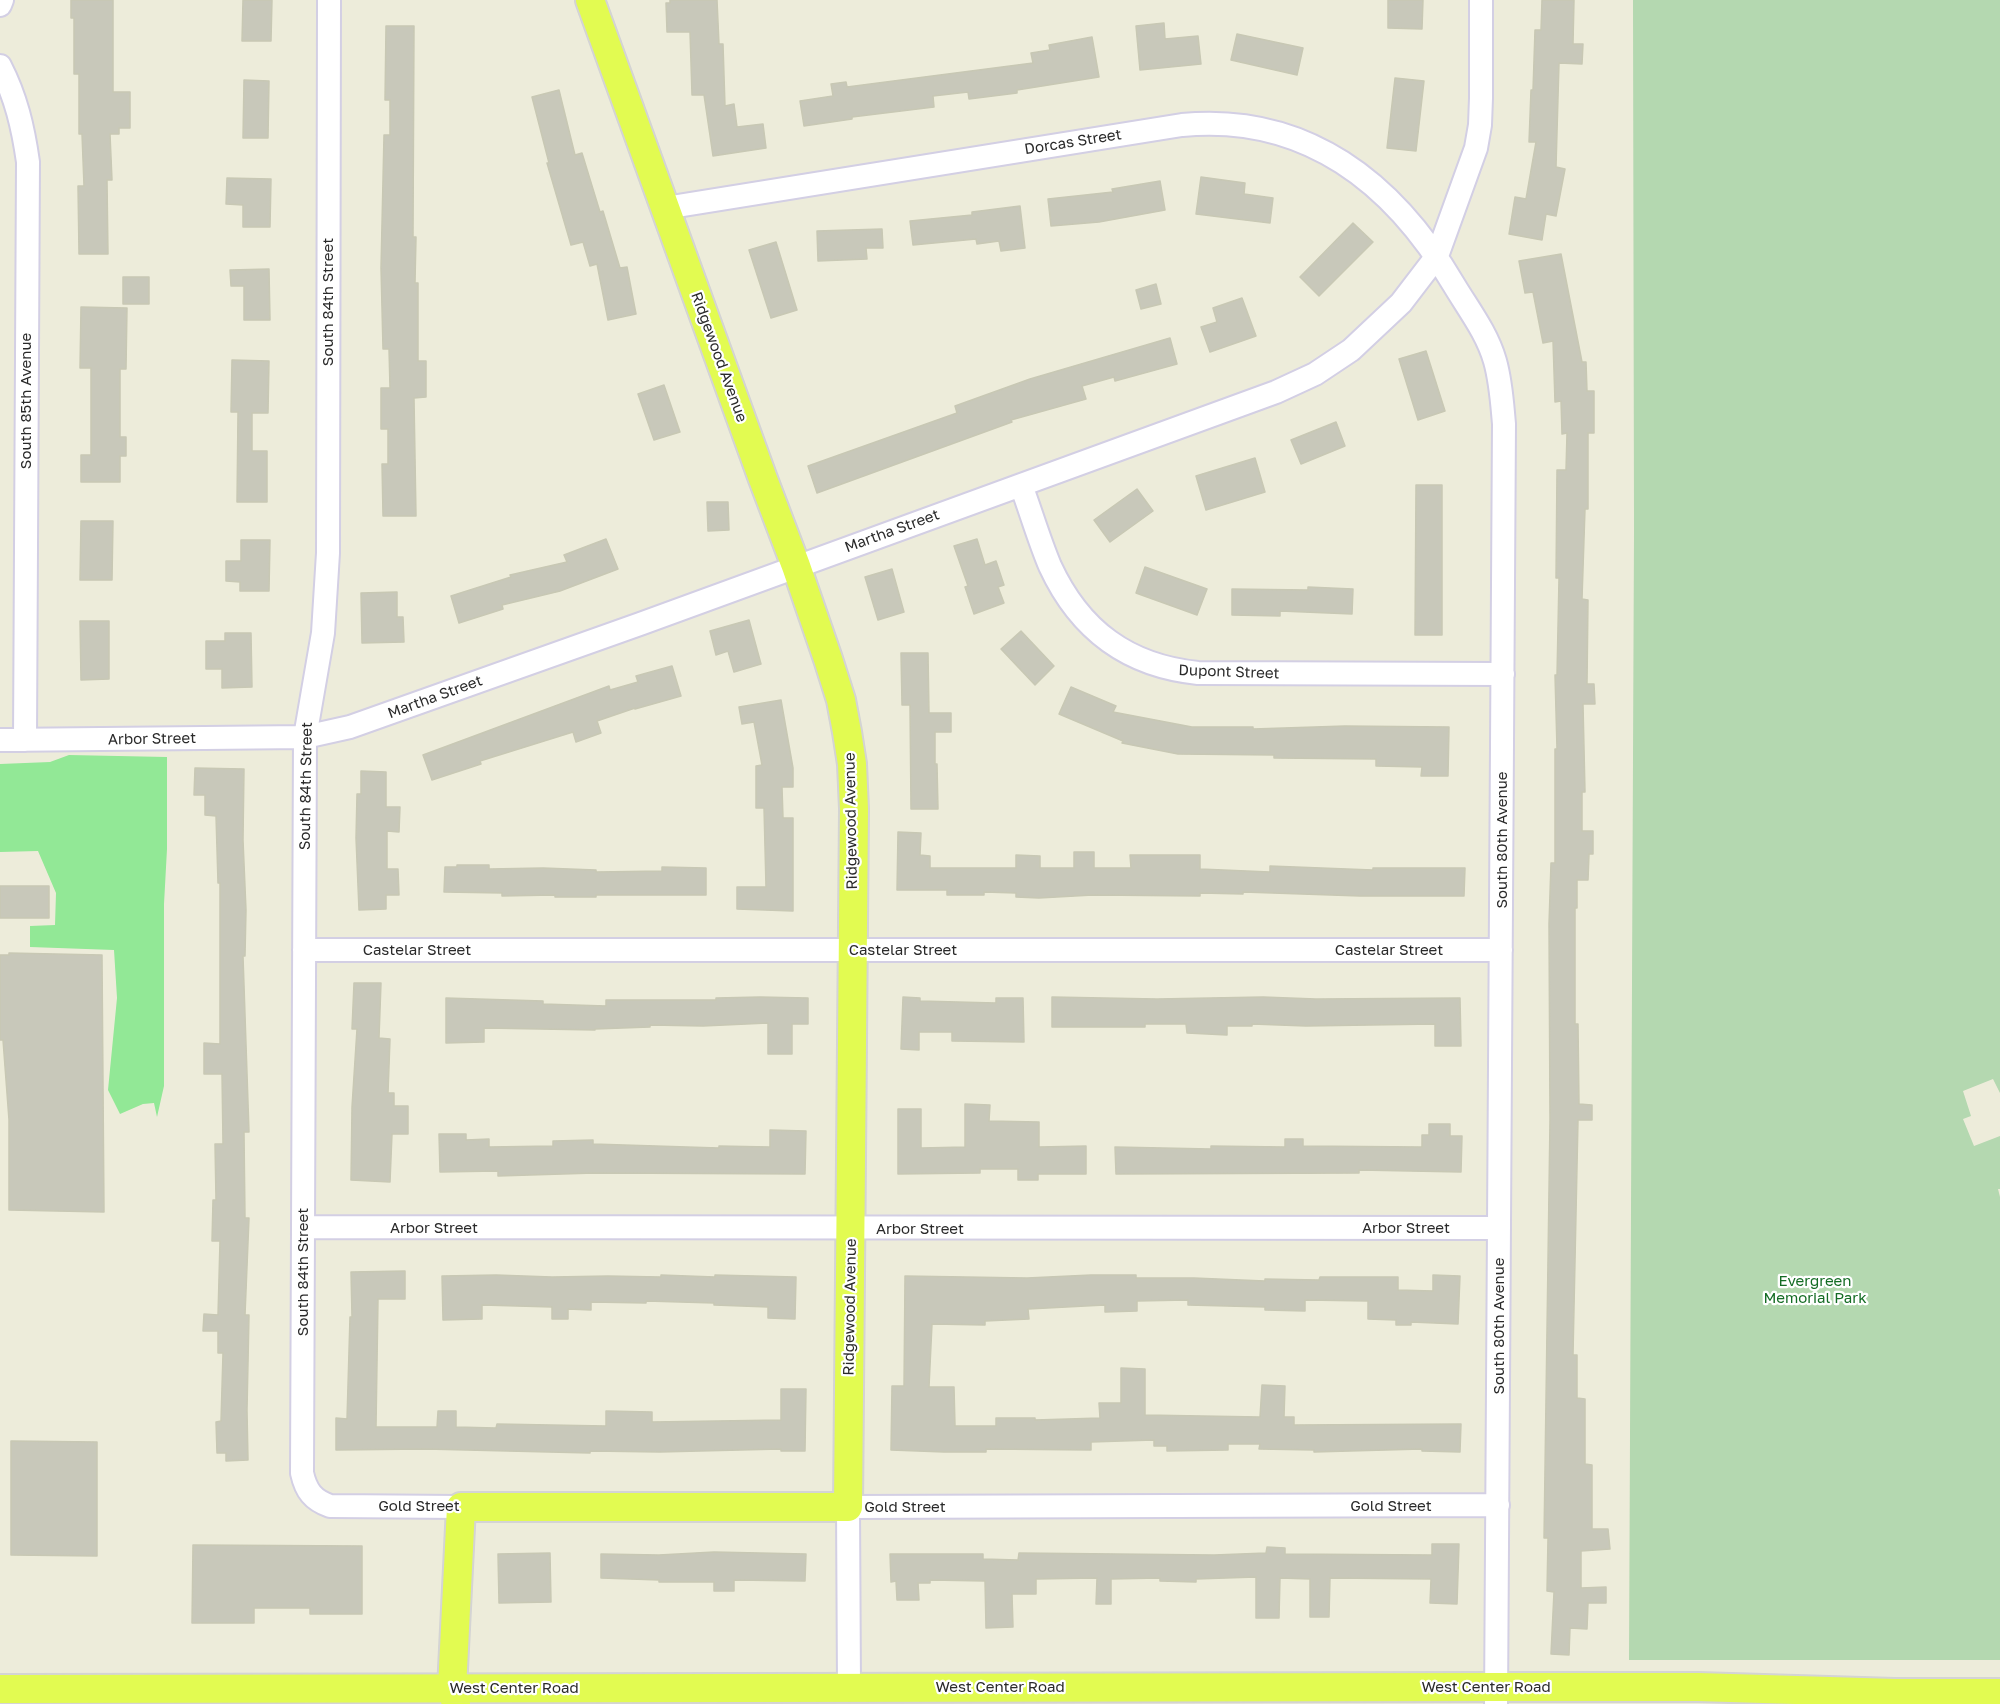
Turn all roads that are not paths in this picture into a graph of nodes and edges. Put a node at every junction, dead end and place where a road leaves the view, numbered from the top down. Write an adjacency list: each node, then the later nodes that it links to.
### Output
1 (2, 0): 5 (street)
2 (329, 0): 12 (street, South 84th Street)
3 (590, 0): 7 (main road, Ridgewood Avenue)
4 (1481, 0): 8 (street)
5 (0, 4)
6 (0, 66): 14 (street, South 85th Avenue)
7 (665, 208): 8 (street, Dorcas Street); 10 (main road, Ridgewood Avenue)
8 (1437, 256): 9 (street, Martha Street); 11 (street, South 80th Avenue)
9 (1021, 485): 10 (street, Martha Street); 11 (street, Dupont Street)
10 (796, 566): 12 (street, Martha Street); 16 (main road, Ridgewood Avenue)
11 (1503, 674): 17 (street, South 80th Avenue)
12 (305, 737): 14 (street, Arbor Street); 15 (street, South 84th Street)
13 (0, 740): 14 (street, Arbor Street)
14 (25, 740)
15 (304, 950): 16 (street, Castelar Street); 18 (street, South 84th Street)
16 (852, 950): 17 (street, Castelar Street); 20 (main road, Ridgewood Avenue)
17 (1501, 950): 19 (street, South 80th Avenue)
18 (304, 1227): 20 (street, Arbor Street); 21 (street, South 84th Street)
19 (1499, 1228): 20 (street, Arbor Street); 22 (street, South 80th Avenue)
20 (851, 1229): 24 (main road, Ridgewood Avenue)
21 (314, 1498): 23 (street, Gold Street)
22 (1498, 1505): 24 (street, Gold Street); 29 (street, South 80th Avenue)
23 (461, 1507): 24 (main road, Gold Street); 30 (main road)
24 (848, 1507): 25 (street, Ridgewood Avenue)
25 (849, 1687): 28 (main road, West Center Road); 30 (main road, West Center Road)
26 (0, 1689): 30 (main road, West Center Road)
27 (2000, 1693): 29 (main road, West Center Road)
28 (1044, 1695): 29 (main road, West Center Road)
29 (1496, 1695)
30 (451, 1699)

